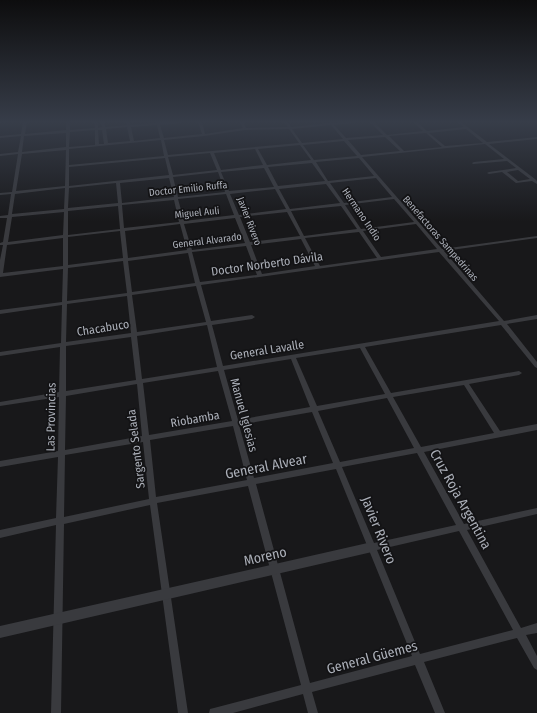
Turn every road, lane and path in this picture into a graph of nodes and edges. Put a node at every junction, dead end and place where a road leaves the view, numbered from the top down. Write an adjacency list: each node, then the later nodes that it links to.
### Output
1 (20, 155): 27 (street)
2 (67, 155): 14 (street, Las Provincias)
3 (182, 155): 9 (street)
4 (213, 155): 17 (street, Javier Rivero)
5 (259, 155): 15 (street)
6 (309, 155): 12 (street, Hermano Indio)
7 (375, 155): 10 (street)
8 (502, 155): 11 (street)
9 (166, 157): 14 (street); 20 (street, Manuel Iglesias)
10 (360, 157): 12 (street); 21 (street, Benefactoras Sampedrinas)
11 (508, 160): 13 (street); 16 (street)
12 (314, 162): 15 (street); 23 (street, Hermano Indio)
13 (474, 163)
14 (67, 166): 25 (street, Las Provincias)
15 (265, 167): 17 (street); 26 (street)
16 (520, 169): 18 (street); 24 (street)
17 (219, 171): 20 (street); 28 (street, Javier Rivero)
18 (504, 171): 19 (street); 24 (street)
19 (488, 173)
20 (170, 176): 22 (street); 31 (street, Manuel Iglesias)
21 (377, 177): 23 (street, Doctor Emilio Ruffa); 30 (street, Benefactoras Sampedrinas)
22 (118, 182): 25 (street); 32 (street, Sargento Selada)
23 (328, 182): 26 (street, Doctor Emilio Ruffa); 33 (street, Hermano Indio)
24 (536, 182)
25 (66, 187): 27 (street); 34 (street, Las Provincias)
26 (276, 187): 28 (street, Doctor Emilio Ruffa); 35 (street)
27 (14, 193): 29 (street); 36 (street)
28 (228, 193): 31 (street, Doctor Emilio Ruffa); 38 (street, Javier Rivero)
29 (0, 194)
30 (395, 198): 33 (street, Miguel Auli); 40 (street, Benefactoras Sampedrinas)
31 (176, 199): 32 (street, Doctor Emilio Ruffa); 39 (street, Manuel Iglesias)
32 (121, 204): 34 (street, Doctor Emilio Ruffa); 41 (street, Sargento Selada)
33 (343, 204): 35 (street, Miguel Auli); 42 (street, Hermano Indio)
34 (66, 210): 36 (street, Doctor Emilio Ruffa); 43 (street, Las Provincias)
35 (288, 211): 38 (street, Miguel Auli); 44 (street)
36 (10, 216): 37 (street, Doctor Emilio Ruffa); 46 (street)
37 (0, 217)
38 (237, 217): 39 (street, Miguel Auli); 48 (street, Javier Rivero)
39 (182, 222): 41 (street, Miguel Auli); 49 (street, Manuel Iglesias)
40 (417, 223): 42 (street, General Alvarado); 50 (street, Benefactoras Sampedrinas)
41 (122, 229): 43 (street, Miguel Auli); 52 (street, Sargento Selada)
42 (361, 230): 44 (street, General Alvarado); 51 (street, Hermano Indio)
43 (65, 236): 46 (street, Miguel Auli); 53 (street, Las Provincias)
44 (302, 237): 48 (street, General Alvarado); 54 (street)
45 (537, 237): 50 (street, Doctor Norberto Dávila)
46 (6, 243): 47 (street, Miguel Auli); 55 (street)
47 (0, 244)
48 (248, 244): 49 (street, General Alvarado); 56 (street, Javier Rivero)
49 (190, 251): 52 (street, General Alvarado); 57 (street, Manuel Iglesias)
50 (441, 251): 51 (street, Doctor Norberto Dávila); 63 (street, Benefactoras Sampedrinas)
51 (380, 259): 54 (street, Doctor Norberto Dávila)
52 (125, 260): 53 (street, General Alvarado); 58 (street, Sargento Selada)
53 (65, 267): 55 (street, General Alvarado); 59 (street, Las Provincias)
54 (318, 267): 56 (street, Doctor Norberto Dávila)
55 (0, 275)
56 (260, 275): 57 (street, Doctor Norberto Dávila)
57 (198, 284): 58 (street, Doctor Norberto Dávila); 64 (street, Manuel Iglesias)
58 (129, 294): 59 (street, Doctor Norberto Dávila); 65 (street, Sargento Selada)
59 (64, 303): 60 (street, Doctor Norberto Dávila); 66 (street, Las Provincias)
60 (0, 312)
61 (252, 317): 64 (street, Chacabuco)
62 (537, 317): 63 (street, General Lavalle)
63 (502, 323): 67 (street, General Lavalle); 70 (street, Benefactoras Sampedrinas)
64 (208, 324): 65 (street, Chacabuco); 71 (street, Manuel Iglesias)
65 (134, 335): 66 (street, Chacabuco); 73 (street, Sargento Selada)
66 (63, 345): 68 (street, Chacabuco); 75 (street, Las Provincias)
67 (362, 346): 69 (street, General Lavalle); 76 (street, Cruz Roja Argentina)
68 (0, 354)
69 (293, 357): 71 (street, General Lavalle); 78 (street, Javier Rivero)
70 (537, 366)
71 (221, 369): 73 (street, General Lavalle); 79 (street, Manuel Iglesias)
72 (519, 373): 74 (street, Riobamba)
73 (139, 382): 75 (street, General Lavalle); 82 (street, Sargento Selada)
74 (464, 382): 76 (street, Riobamba); 81 (street)
75 (63, 394): 77 (street, General Lavalle); 84 (street, Las Provincias)
76 (390, 396): 78 (street, Riobamba); 83 (street, Cruz Roja Argentina)
77 (0, 404)
78 (314, 409): 79 (street, Riobamba); 86 (street, Javier Rivero)
79 (235, 423): 82 (street, Riobamba); 87 (street, Manuel Iglesias)
80 (537, 427): 81 (street, General Alvear)
81 (499, 435): 83 (street, General Alvear)
82 (146, 439): 84 (street, Riobamba); 88 (street, Sargento Selada)
83 (419, 450): 86 (street, General Alvear); 91 (street, Cruz Roja Argentina)
84 (61, 453): 85 (street, Riobamba); 90 (street, Las Provincias)
85 (0, 464)
86 (338, 465): 87 (street, General Alvear); 93 (street, Javier Rivero)
87 (251, 482): 88 (street, General Alvear); 94 (street, Manuel Iglesias)
88 (153, 501): 90 (street, General Alvear); 95 (street, Sargento Selada)
89 (537, 510): 91 (street, Moreno)
90 (60, 522): 92 (street, General Alvear); 96 (street, Las Provincias)
91 (462, 527): 93 (street, Moreno); 99 (street, Cruz Roja Argentina)
92 (0, 534)
93 (372, 547): 94 (street, Moreno); 100 (street, Javier Rivero)
94 (274, 570): 95 (street, Moreno); 102 (street, Manuel Iglesias)
95 (166, 595): 96 (street, Moreno); 104 (street, Sargento Selada)
96 (58, 619): 98 (street, Moreno); 103 (street, Las Provincias)
97 (537, 628): 99 (street, General Güemes)
98 (0, 632)
99 (520, 633): 100 (street, General Güemes); 101 (street, Cruz Roja Argentina)
100 (418, 660): 102 (street, General Güemes); 107 (street, Javier Rivero)
101 (537, 665)
102 (306, 689): 105 (street, General Güemes); 106 (street, Manuel Iglesias)
103 (56, 713)
104 (183, 713)
105 (214, 713)
106 (313, 713)
107 (440, 713)

